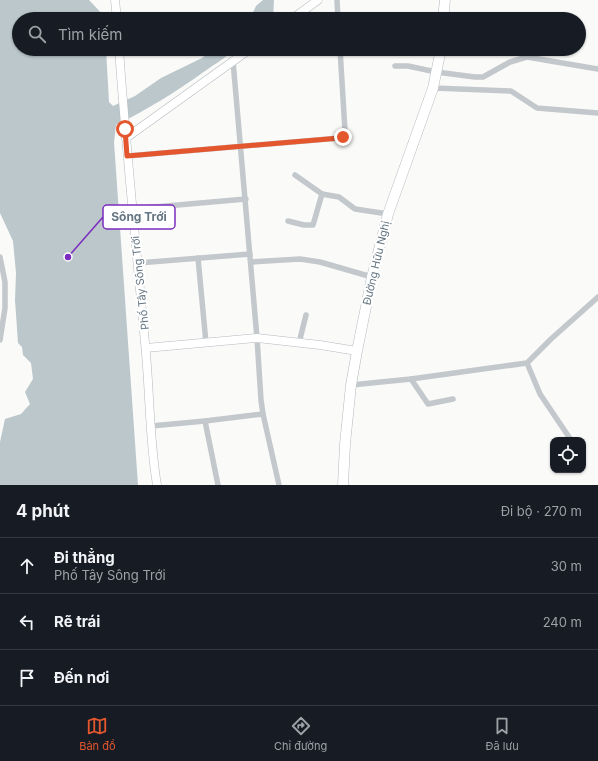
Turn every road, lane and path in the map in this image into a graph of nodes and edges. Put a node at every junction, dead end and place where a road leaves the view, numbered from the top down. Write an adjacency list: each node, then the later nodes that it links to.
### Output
1 (115, 0): 5 (street)
2 (318, 0): 6 (street)
3 (337, 0): 7 (street)
4 (445, 0): 8 (highway)
5 (116, 12)
6 (302, 12)
7 (338, 12)
8 (444, 12)
9 (119, 56): 19 (street, Phố Tây Sông Trới)
10 (241, 56): 13 (street)
11 (340, 56): 20 (street)
12 (439, 56): 16 (highway, Đường Hữu Nghị)
13 (233, 62): 19 (street); 20 (street)
14 (395, 66): 16 (street)
15 (598, 69): 16 (street)
16 (436, 72): 17 (highway, Đường Hữu Nghị)
17 (433, 88): 18 (street); 26 (highway, Đường Hữu Nghị)
18 (598, 113)
19 (126, 138): 21 (street, Phố Tây Sông Trới)
20 (241, 147): 21 (street); 24 (street)
21 (127, 156): 25 (street, Phố Tây Sông Trới)
22 (295, 175): 23 (street)
23 (322, 194): 26 (street); 27 (street)
24 (246, 199): 25 (street); 28 (street)
25 (132, 209): 32 (street, Phố Tây Sông Trới)
26 (388, 214): 33 (highway, Đường Hữu Nghị)
27 (288, 221)
28 (250, 254): 30 (street); 31 (street)
29 (0, 257): 37 (street)
30 (198, 258): 32 (street); 38 (street)
31 (251, 262): 33 (street); 36 (street)
32 (138, 263): 40 (street, Phố Tây Sông Trới)
33 (372, 277): 41 (highway, Đường Hữu Nghị)
34 (598, 297): 42 (street)
35 (306, 315): 39 (street)
36 (258, 338): 38 (street); 39 (street); 46 (street)
37 (0, 340)
38 (206, 343): 40 (street)
39 (299, 343): 41 (street)
40 (146, 348): 48 (street, Phố Tây Sông Trới)
41 (356, 351): 44 (highway, Đường Hữu Nghị)
42 (527, 363): 43 (street); 49 (street)
43 (410, 379): 44 (street); 45 (street)
44 (351, 385): 53 (highway, Đường Hữu Nghị)
45 (453, 399)
46 (263, 414): 47 (street); 52 (street)
47 (204, 421): 48 (street); 51 (street)
48 (151, 426): 50 (street, Phố Tây Sông Trới)
49 (569, 437)
50 (157, 485)
51 (218, 485)
52 (279, 485)
53 (343, 485)

